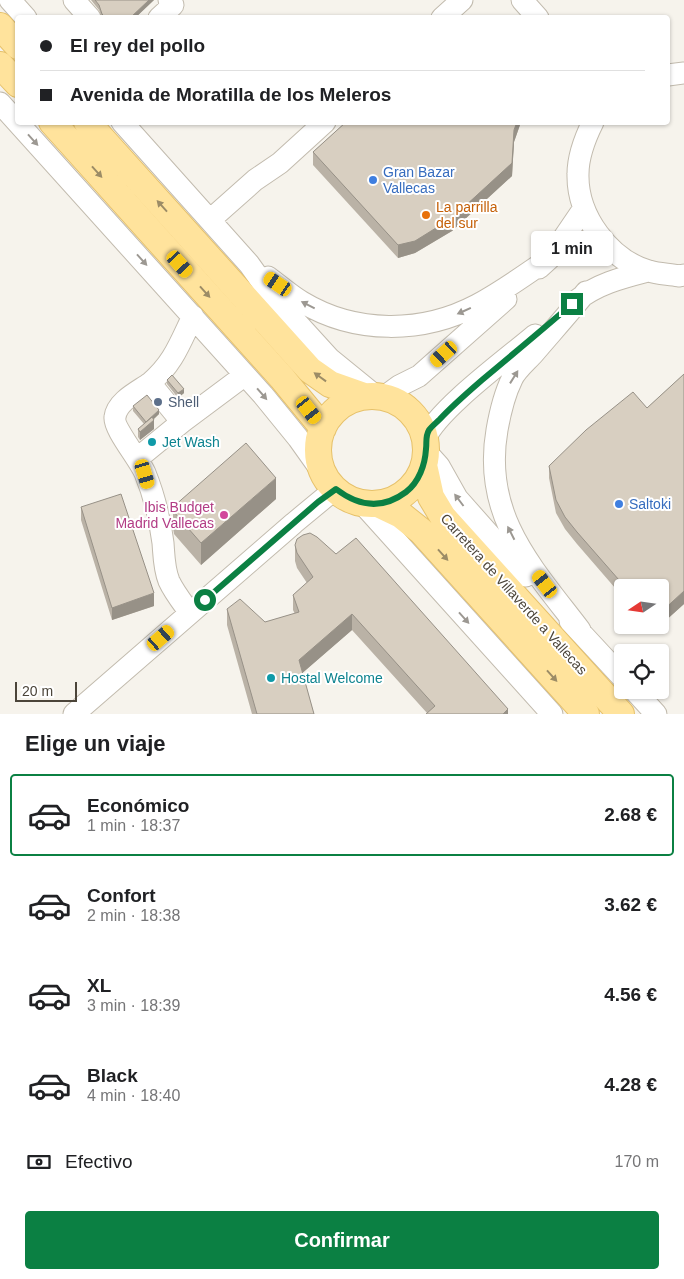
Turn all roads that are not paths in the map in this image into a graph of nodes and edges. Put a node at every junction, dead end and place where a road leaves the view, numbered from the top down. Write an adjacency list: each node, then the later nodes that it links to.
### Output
1 (10, 0): 6 (street)
2 (74, 0): 7 (street)
3 (169, 0): 8 (street)
4 (462, 0): 9 (street)
5 (522, 0): 10 (street)
6 (23, 15)
7 (87, 15)
8 (162, 15)
9 (445, 15)
10 (535, 15)
11 (0, 26): 12 (main road)
12 (15, 43)
13 (0, 65): 14 (main road)
14 (15, 81)
15 (0, 103): 16 (street, one-way to 16)
16 (15, 120)
17 (20, 125): 30 (street, one-way to 30)
18 (55, 125): 35 (main road, one-way to 35)
19 (90, 125): 33 (main road, one-way to 19)
20 (125, 125): 24 (street)
21 (322, 125): 24 (street)
22 (586, 128): 23 (street)
23 (584, 208): 25 (street); 27 (street)
24 (210, 220): 26 (street)
25 (550, 258): 26 (street, one-way to 26); 33 (street)
26 (250, 264): 33 (street)
27 (648, 271): 28 (street); 29 (street)
28 (684, 275)
29 (586, 292): 36 (street); 41 (street, one-way to 29)
30 (193, 316): 31 (street); 32 (street)
31 (245, 375): 34 (street); 38 (street, one-way to 38)
32 (150, 383): 34 (street); 37 (street)
33 (375, 396): 35 (main road); 36 (main road)
34 (182, 422): 37 (street)
35 (323, 428): 38 (main road)
36 (425, 451): 39 (main road); 41 (street, one-way to 36); 47 (main road, Carretera de Villaverde a Vallecas)
37 (138, 458): 40 (street)
38 (330, 483): 39 (main road); 40 (street)
39 (370, 503): 45 (street, one-way to 45); 46 (main road, Carretera de Villaverde a Vallecas, one-way to 46)
40 (190, 612): 44 (street)
41 (580, 630): 42 (street)
42 (614, 668)
43 (642, 699): 48 (street)
44 (74, 714)
45 (552, 714)
46 (586, 714)
47 (621, 714)
48 (656, 714)

